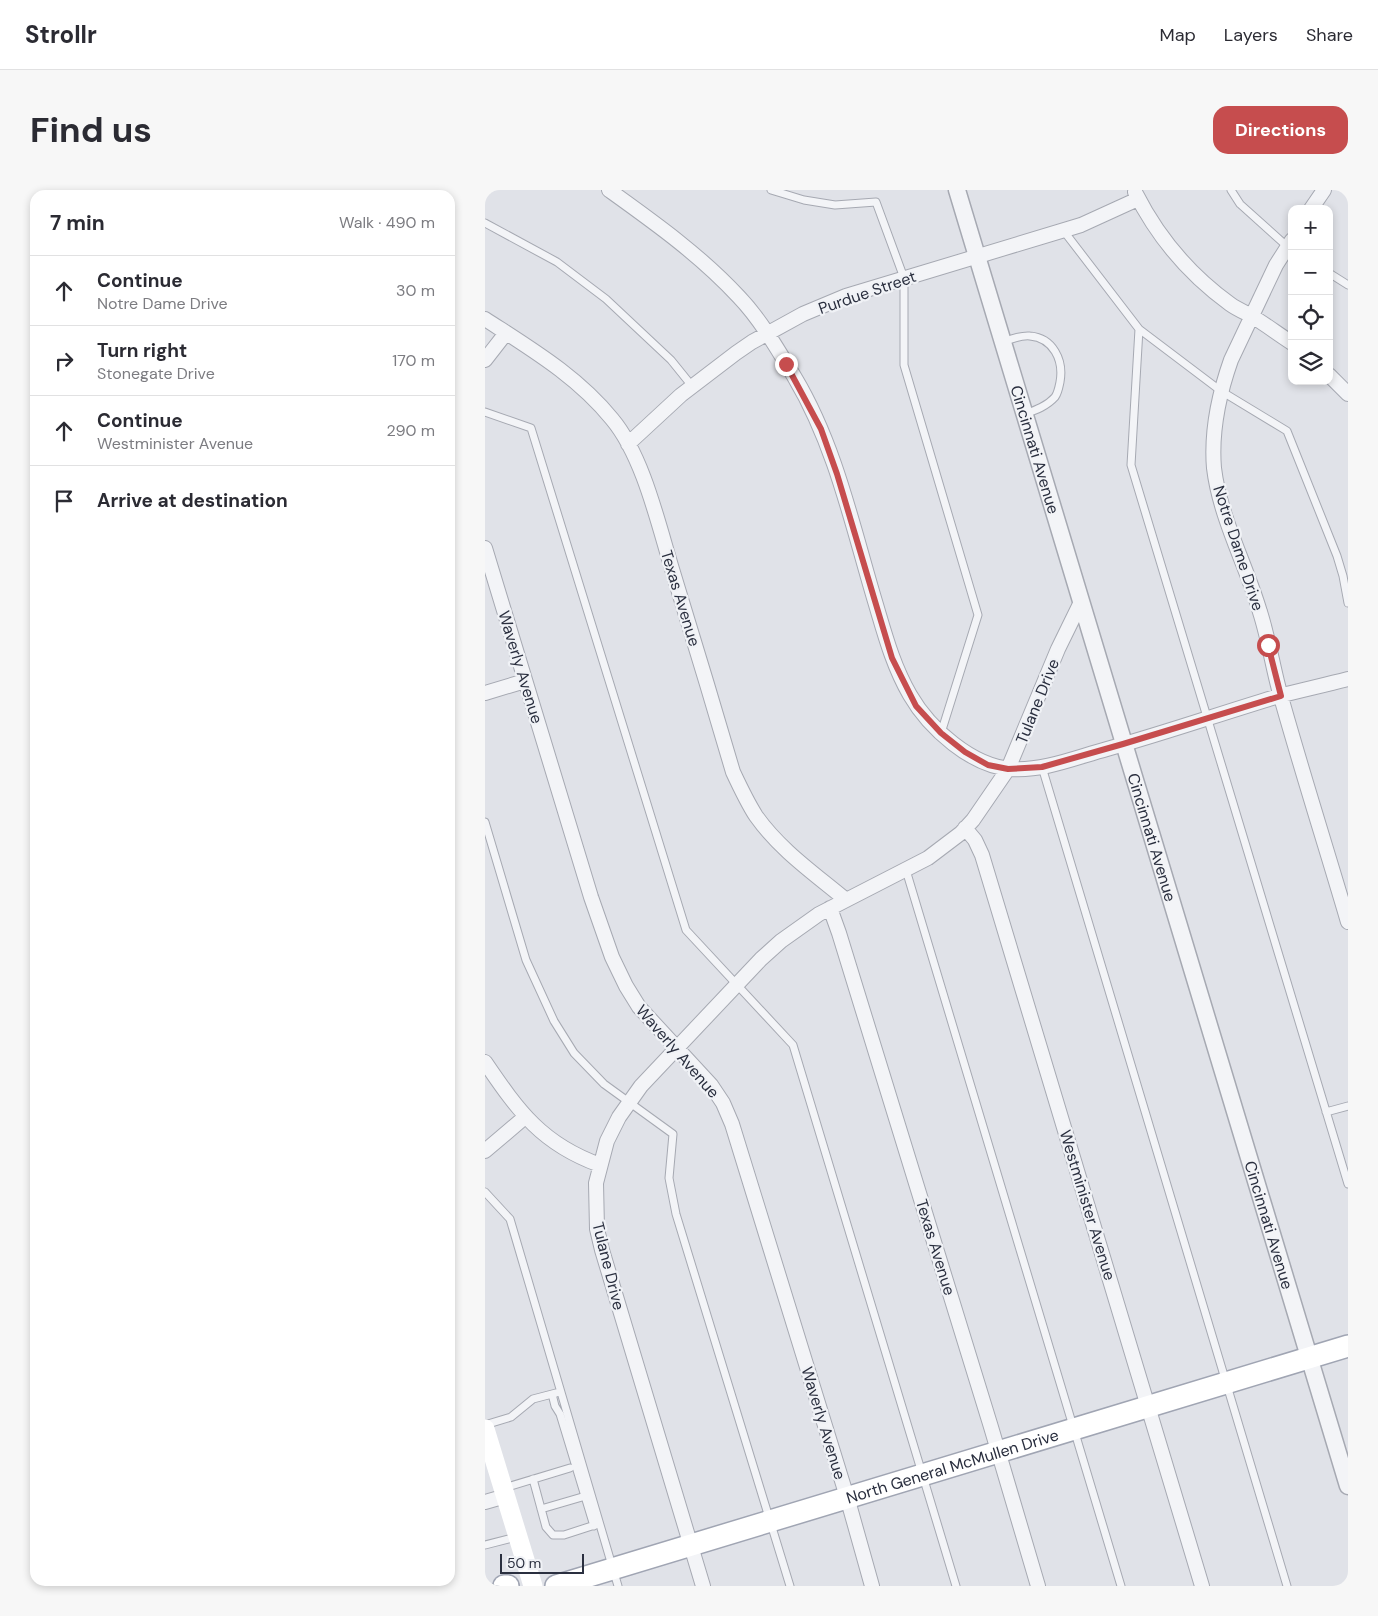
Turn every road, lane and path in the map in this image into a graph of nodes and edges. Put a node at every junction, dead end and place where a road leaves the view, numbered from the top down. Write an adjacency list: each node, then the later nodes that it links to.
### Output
1 (609, 190): 20 (street)
2 (771, 190): 14 (lane)
3 (957, 190): 12 (street, Cincinnati Avenue)
4 (1231, 190): 10 (lane)
5 (1324, 190): 7 (street)
6 (1136, 194): 9 (street, Purdue Street); 16 (street)
7 (1314, 205)
8 (485, 224): 25 (lane)
9 (1063, 230): 12 (street, Purdue Street); 18 (lane)
10 (1288, 243)
11 (1288, 248): 16 (street, Notre Dame Drive)
12 (977, 256): 14 (street, Purdue Street); 22 (street, Cincinnati Avenue)
13 (1333, 275): 15 (lane)
14 (904, 278): 20 (street, Purdue Street); 39 (lane)
15 (1348, 284)
16 (1251, 316): 21 (street); 26 (street, Notre Dame Drive)
17 (485, 319): 19 (street, Texas Avenue)
18 (1139, 329): 26 (lane); 38 (lane)
19 (506, 333): 23 (street); 30 (street, Texas Avenue)
20 (767, 334): 25 (street, Purdue Street); 39 (street)
21 (1288, 340)
22 (1003, 342): 29 (street, Cincinnati Avenue); 29 (lane)
23 (485, 360)
24 (1333, 379): 27 (street)
25 (692, 386): 30 (street, Purdue Street)
26 (1221, 391): 32 (lane); 37 (street, Notre Dame Drive)
27 (1348, 394)
28 (485, 412): 49 (lane)
29 (1024, 414): 33 (street, Cincinnati Avenue)
30 (628, 444): 46 (street, Texas Avenue)
31 (485, 548): 35 (street, Waverly Avenue)
32 (1348, 603)
33 (1080, 604): 40 (street, Cincinnati Avenue); 42 (street, Tulane Drive)
34 (1348, 679): 37 (street)
35 (525, 681): 36 (street); 50 (street, Waverly Avenue)
36 (485, 693)
37 (1281, 696): 38 (street); 48 (street, Notre Dame Drive)
38 (1207, 718): 40 (street); 54 (lane)
39 (941, 733): 42 (street)
40 (1123, 744): 41 (street); 61 (street, Cincinnati Avenue)
41 (1042, 767): 42 (street); 62 (lane)
42 (1008, 769): 44 (street, Tulane Drive)
43 (485, 822): 52 (lane)
44 (965, 828): 45 (street, Tulane Drive); 65 (street, Westminister Avenue)
45 (906, 870): 46 (street, Tulane Drive); 67 (lane)
46 (846, 900): 47 (street, Tulane Drive)
47 (830, 908): 49 (street, Tulane Drive); 68 (street, Texas Avenue)
48 (1348, 922)
49 (736, 985): 50 (street, Tulane Drive); 70 (lane)
50 (677, 1047): 52 (street, Tulane Drive); 75 (street, Waverly Avenue)
51 (485, 1062): 55 (street)
52 (629, 1103): 57 (street, Tulane Drive); 78 (lane)
53 (1348, 1106): 54 (lane)
54 (1326, 1112): 58 (lane)
55 (525, 1117): 56 (street); 57 (street)
56 (485, 1151)
57 (600, 1165): 81 (street, Tulane Drive)
58 (1348, 1184)
59 (485, 1192): 63 (lane)
60 (1348, 1346): 61 (main road, North General McMullen Drive)
61 (1310, 1357): 62 (main road, North General McMullen Drive); 72 (street, Cincinnati Avenue)
62 (1226, 1383): 65 (main road, North General McMullen Drive); 96 (lane)
63 (561, 1391): 64 (lane); 74 (lane)
64 (552, 1394): 66 (lane); 74 (lane)
65 (1149, 1406): 67 (main road, North General McMullen Drive); 95 (street, Westminister Avenue)
66 (485, 1427): 73 (main road)
67 (1074, 1428): 68 (main road, North General McMullen Drive); 94 (lane)
68 (998, 1451): 70 (main road, North General McMullen Drive); 93 (street, Texas Avenue)
69 (570, 1468): 71 (lane)
70 (923, 1474): 75 (main road, North General McMullen Drive); 92 (lane)
71 (533, 1479): 73 (lane); 77 (lane)
72 (1348, 1486)
73 (505, 1492): 76 (street); 80 (main road)
74 (588, 1495): 77 (lane); 79 (lane)
75 (847, 1497): 78 (main road, North General McMullen Drive); 91 (street, Waverly Avenue)
76 (485, 1502)
77 (541, 1509): 79 (lane)
78 (769, 1520): 81 (main road, North General McMullen Drive); 90 (lane)
79 (597, 1525): 83 (lane)
80 (518, 1536): 82 (lane); 87 (main road)
81 (690, 1544): 83 (main road, North General McMullen Drive); 89 (street, Tulane Drive)
82 (485, 1546)
83 (616, 1578): 84 (main road, North General McMullen Drive)
84 (582, 1583): 88 (main road, North General McMullen Drive)
85 (504, 1586): 86 (main road)
86 (507, 1586)
87 (533, 1586)
88 (556, 1586)
89 (703, 1586)
90 (790, 1586)
91 (872, 1586)
92 (956, 1586)
93 (1038, 1586)
94 (1121, 1586)
95 (1202, 1586)
96 (1287, 1586)

